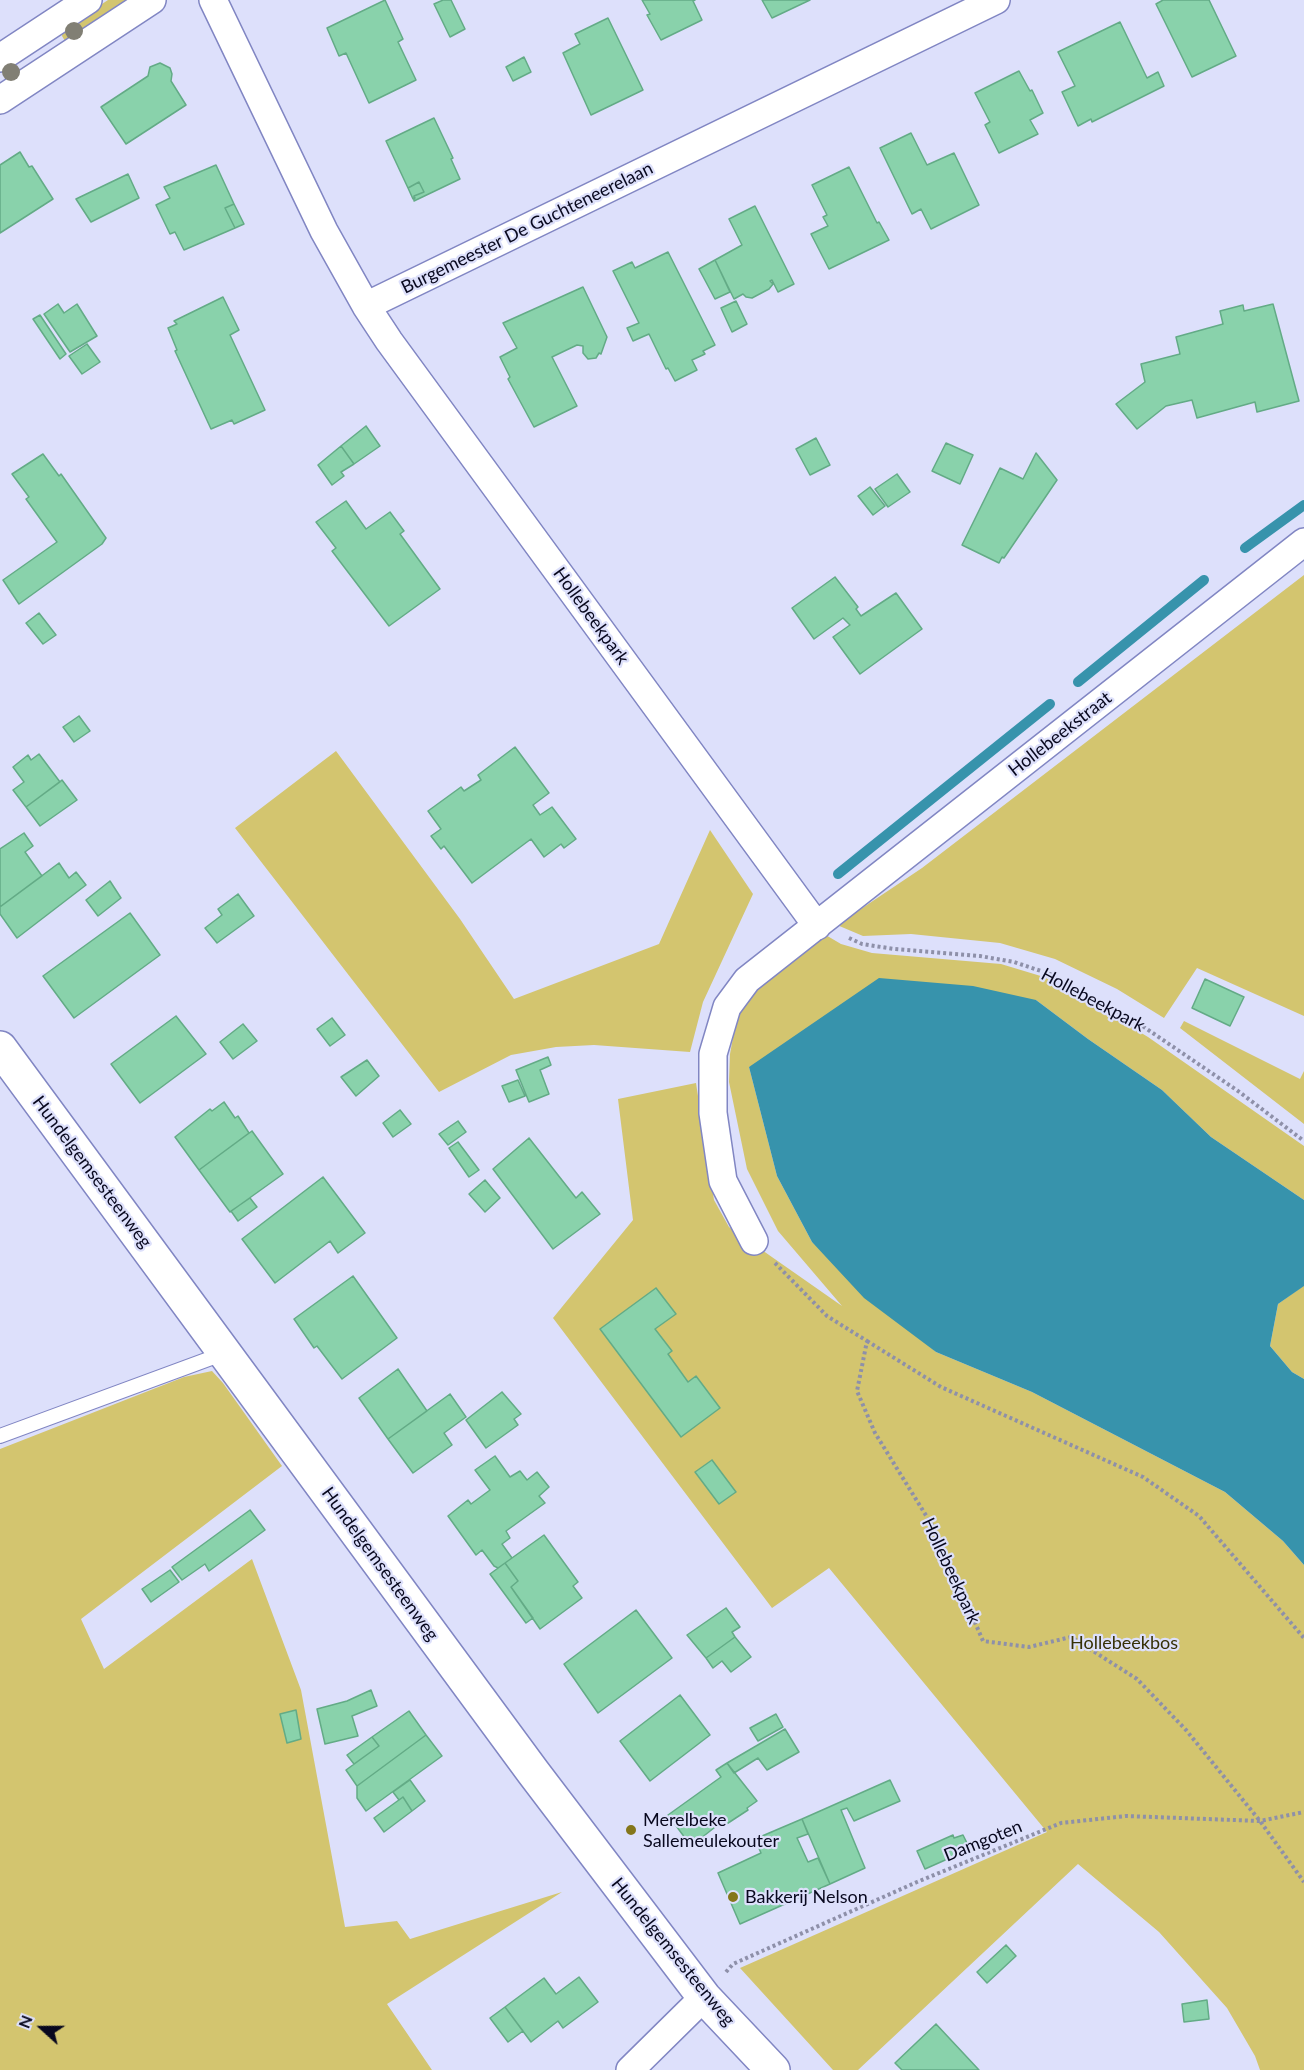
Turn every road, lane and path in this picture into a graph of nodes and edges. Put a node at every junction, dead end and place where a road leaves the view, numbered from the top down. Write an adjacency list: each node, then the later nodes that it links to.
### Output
1 (88, 0): 5 (street)
2 (152, 0): 7 (street)
3 (213, 0): 9 (street)
4 (996, 0): 9 (street, Burgemeester De Guchteneerelaan)
5 (32, 38): 6 (street); 7 (street)
6 (0, 58)
7 (51, 66): 8 (street)
8 (0, 100)
9 (366, 306): 11 (street, Hollebeekpark)
10 (1304, 542): 11 (street, Hollebeekstraat)
11 (817, 926): 13 (path, Hollebeekpark); 14 (street)
12 (0, 1048): 16 (main road, Hundelgemsesteenweg)
13 (1304, 1141)
14 (754, 1240): 15 (path)
15 (867, 1341): 18 (path); 20 (path, Hollebeekpark)
16 (225, 1353): 17 (lane); 22 (main road, Hundelgemsesteenweg)
17 (0, 1436)
18 (1304, 1638)
19 (1304, 1812): 20 (path, Damgoten)
20 (1260, 1821): 21 (path, Hollebeekpark); 22 (path, Damgoten)
21 (1304, 1882)
22 (704, 1997): 23 (street); 24 (main road, Hundelgemsesteenweg)
23 (630, 2070)
24 (773, 2070)

